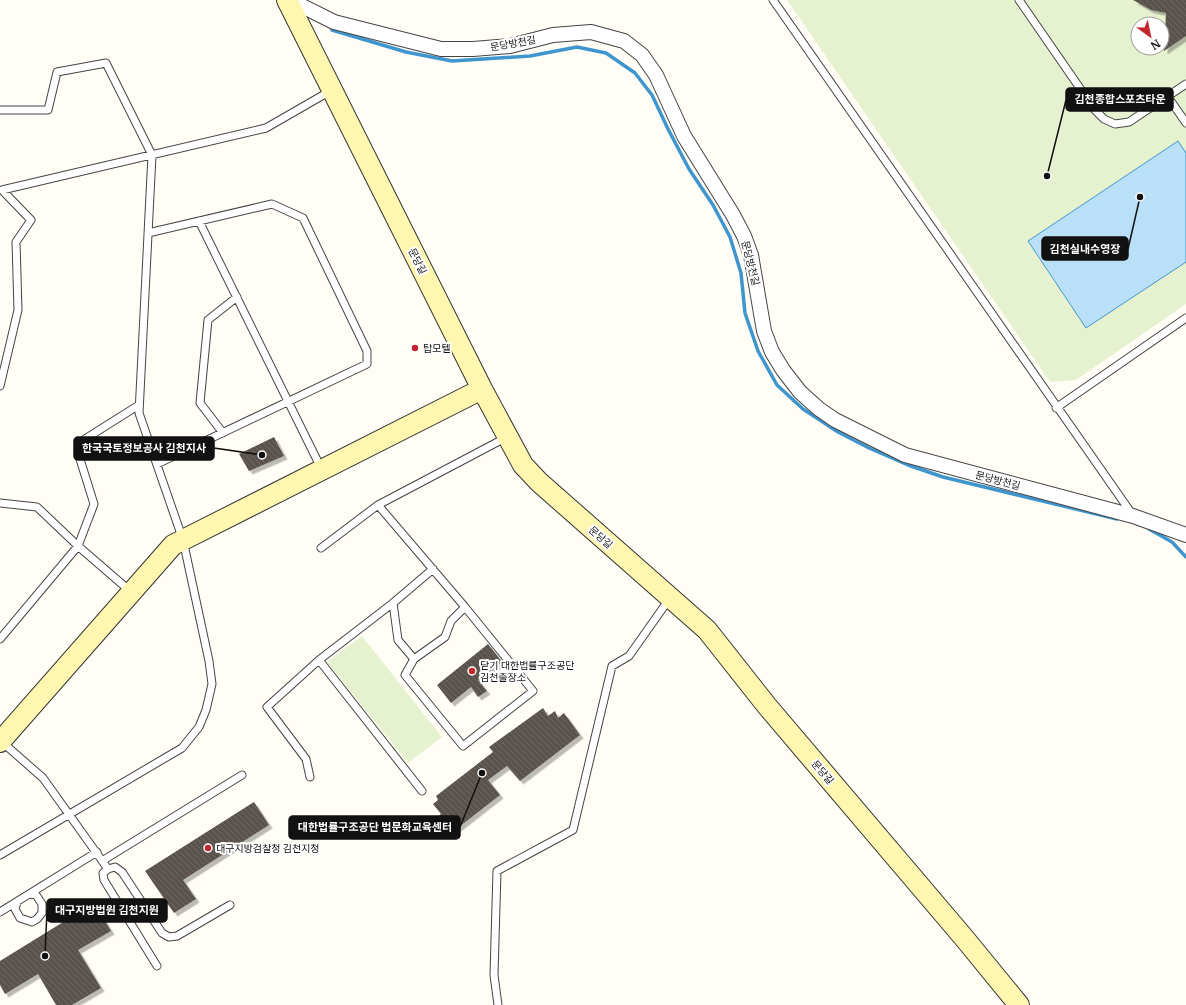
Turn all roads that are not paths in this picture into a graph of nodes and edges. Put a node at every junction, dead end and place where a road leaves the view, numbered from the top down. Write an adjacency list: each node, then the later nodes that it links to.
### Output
1 (287, 0): 6 (street, 문당길)
2 (290, 0): 27 (street, 문당방천길)
3 (773, 0): 20 (lane)
4 (1019, 0): 7 (lane)
5 (1186, 84): 7 (lane)
6 (332, 90): 10 (lane); 17 (street, 문당길)
7 (1168, 96): 9 (lane)
8 (0, 110): 10 (lane)
9 (1186, 123)
10 (152, 155): 11 (lane); 13 (lane)
11 (1, 188): 16 (lane)
12 (199, 221): 13 (lane); 14 (lane); 18 (lane)
13 (148, 233): 19 (lane)
14 (237, 297): 18 (lane); 21 (lane)
15 (1186, 318): 20 (lane)
16 (0, 386)
17 (482, 389): 22 (street, 문당길); 24 (street)
18 (288, 402): 21 (lane); 24 (lane)
19 (139, 405): 23 (lane); 30 (lane)
20 (1056, 408): 27 (lane)
21 (223, 433): 23 (lane)
22 (508, 437): 26 (lane); 34 (street, 문당길)
23 (157, 464): 29 (lane)
24 (322, 470): 29 (street)
25 (0, 503): 30 (lane)
26 (378, 505): 31 (lane); 32 (lane)
27 (1133, 516): 28 (street, 문당방천길)
28 (1186, 535)
29 (183, 540): 33 (street); 44 (lane)
30 (78, 546): 33 (lane); 37 (lane)
31 (321, 548)
32 (433, 569): 35 (lane); 36 (lane)
33 (131, 593): 40 (street)
34 (670, 598): 54 (lane); 55 (street, 문당길)
35 (393, 603): 38 (lane); 39 (lane)
36 (465, 607): 38 (lane); 38 (lane)
37 (0, 640)
38 (414, 659)
39 (319, 660): 42 (lane); 43 (lane)
40 (0, 741): 44 (lane)
41 (242, 775): 47 (lane)
42 (310, 777)
43 (422, 791)
44 (70, 814): 45 (lane); 46 (lane)
45 (97, 852): 47 (lane); 49 (lane)
46 (0, 855)
47 (102, 861): 48 (lane)
48 (108, 869): 51 (lane); 53 (lane)
49 (30, 894): 50 (lane); 50 (lane)
50 (17, 902): 52 (lane)
51 (230, 905)
52 (0, 912)
53 (157, 966)
54 (498, 1005)
55 (1019, 1005)

